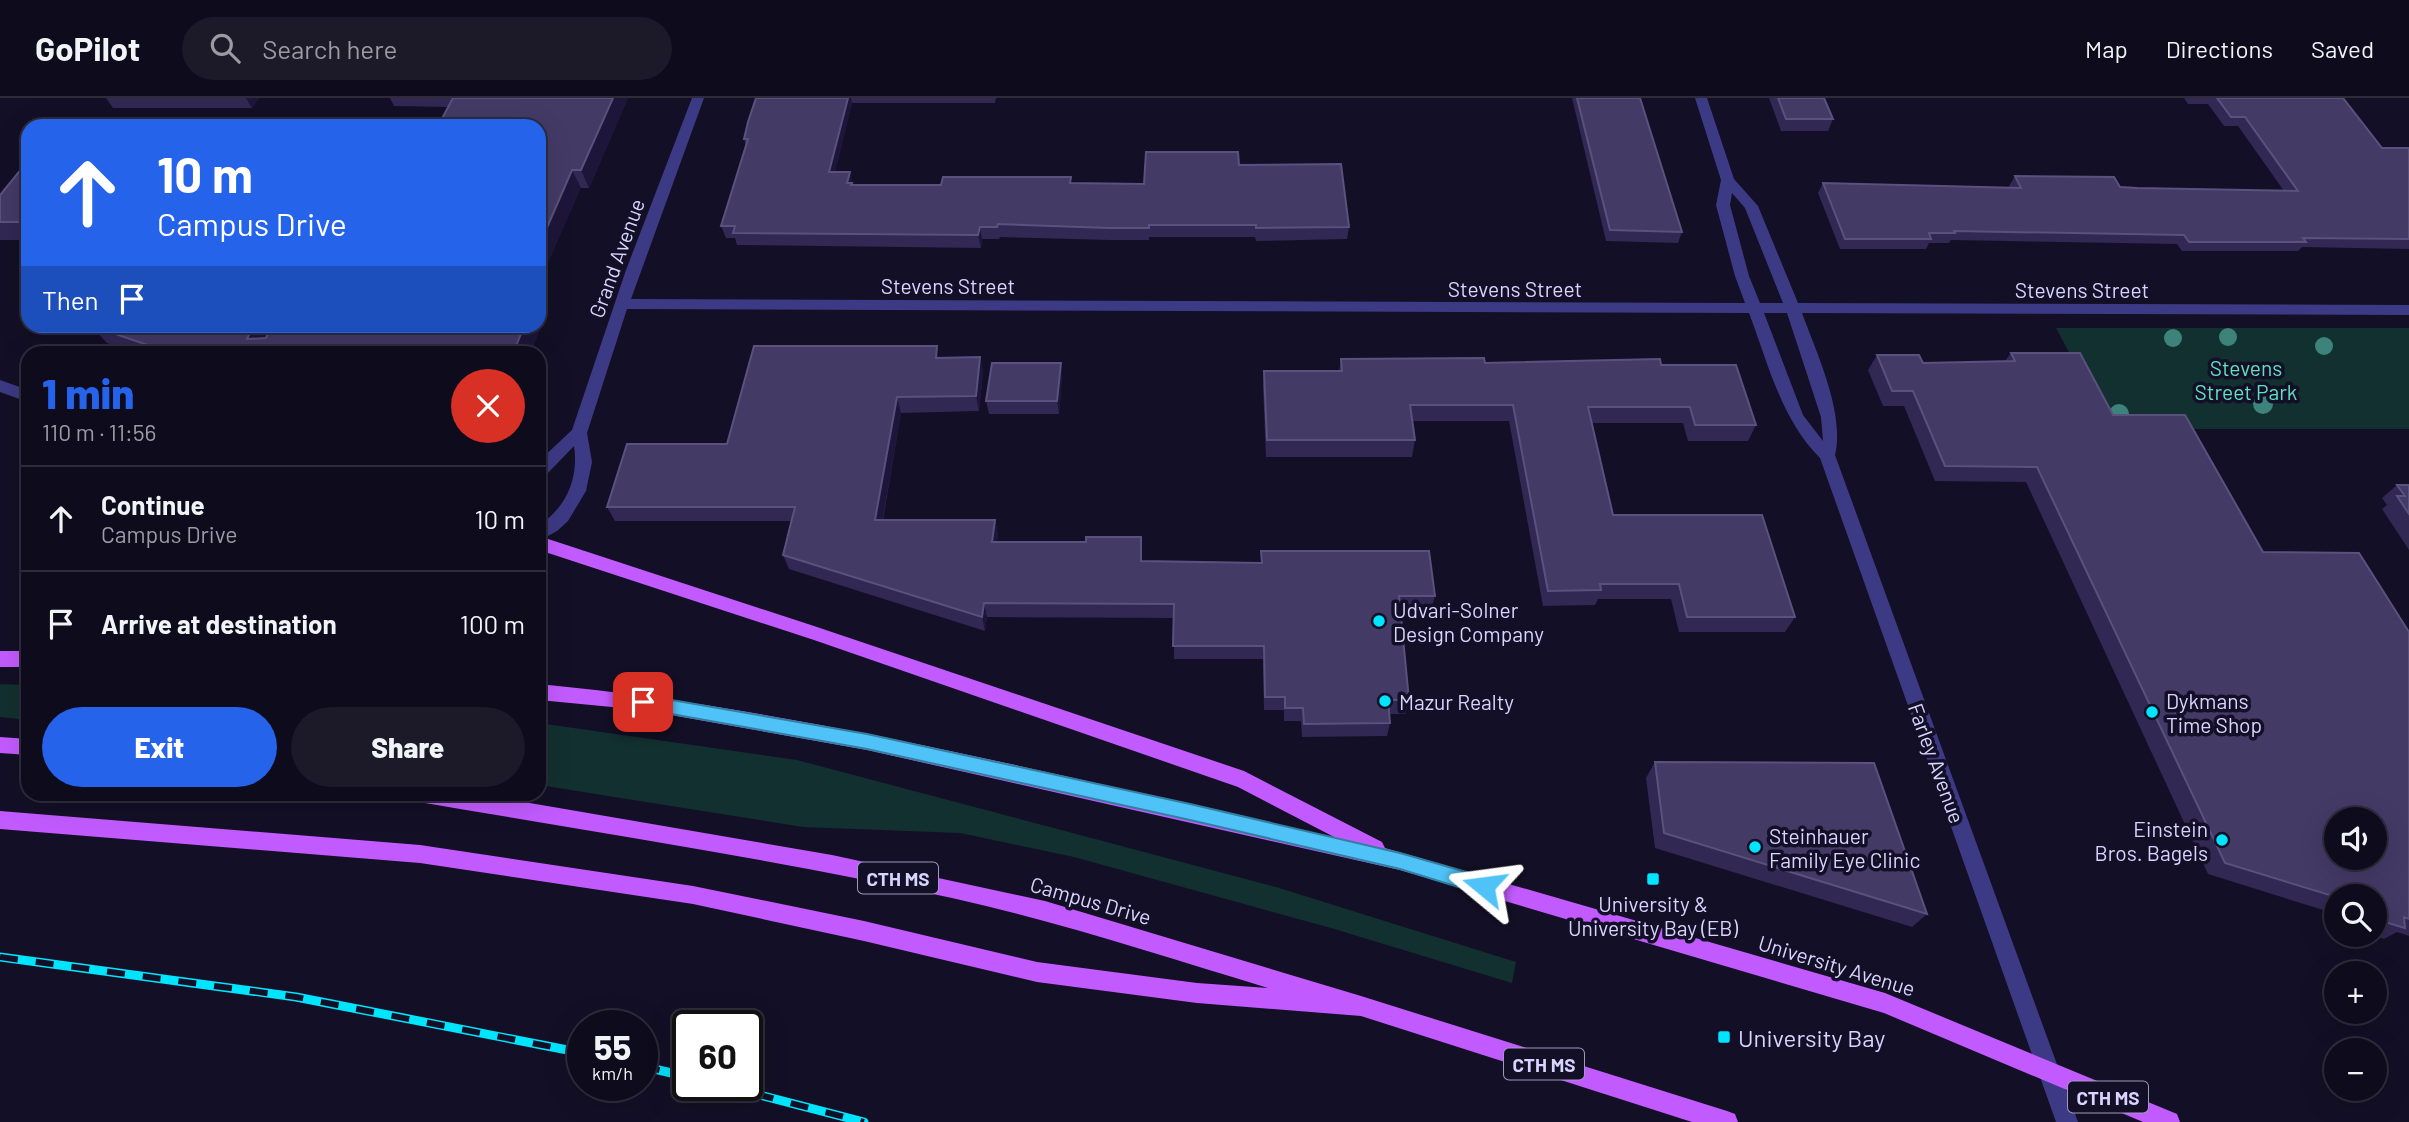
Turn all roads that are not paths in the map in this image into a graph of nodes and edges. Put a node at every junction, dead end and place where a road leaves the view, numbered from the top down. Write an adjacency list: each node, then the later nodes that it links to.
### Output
1 (698, 98): 4 (street, Grand Avenue)
2 (1702, 98): 3 (street, Farley Avenue)
3 (1728, 180): 5 (street, Farley Avenue); 6 (street, Farley Avenue)
4 (621, 304): 5 (street, Stevens Street); 10 (street, Grand Avenue)
5 (1754, 310): 6 (street, Stevens Street); 11 (street, Farley Avenue)
6 (1794, 310): 7 (street, Stevens Street); 11 (street, Farley Avenue)
7 (2409, 310)
8 (0, 386): 9 (street)
9 (21, 394)
10 (579, 433): 12 (street); 13 (street)
11 (1827, 455): 24 (street, Farley Avenue)
12 (546, 464)
13 (546, 529)
14 (546, 545): 22 (main road)
15 (0, 659): 16 (main road)
16 (21, 659)
17 (546, 693): 22 (main road, CTH MS)
18 (0, 745): 19 (main road)
19 (21, 746)
20 (467, 801): 23 (main road, Campus Drive / CTH MS)
21 (0, 820): 23 (main road)
22 (1400, 861): 24 (main road, University Avenue / CTH MS)
23 (1361, 1006): 25 (main road, Campus Drive / CTH MS)
24 (2048, 1071): 26 (street, Farley Avenue); 27 (main road, University Avenue / CTH MS)
25 (1727, 1122)
26 (2067, 1122)
27 (2169, 1122)

